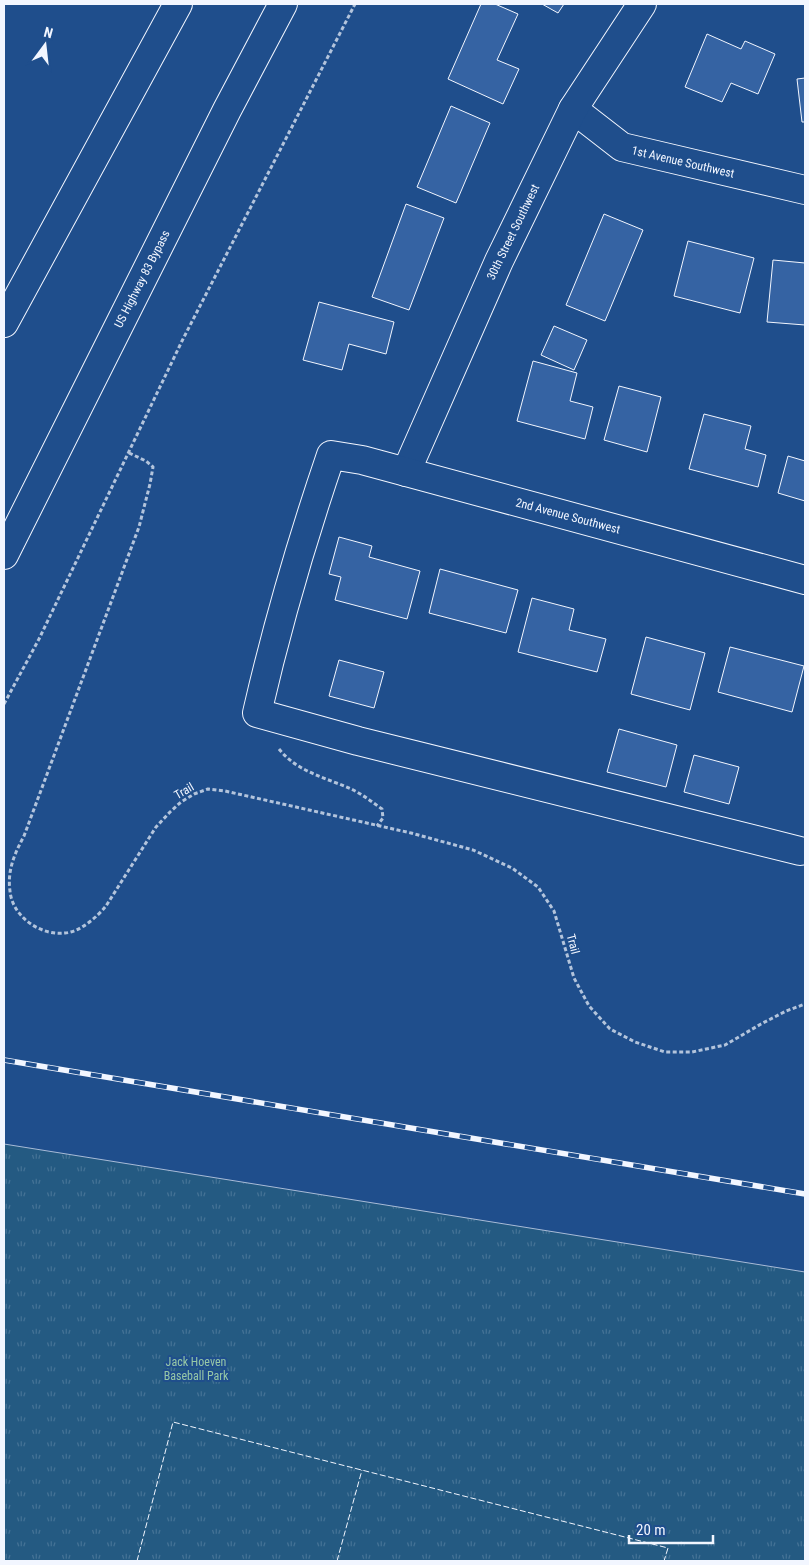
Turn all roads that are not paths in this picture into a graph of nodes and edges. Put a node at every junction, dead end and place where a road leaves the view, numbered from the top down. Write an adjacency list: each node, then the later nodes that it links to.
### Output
1 (178, 4): 6 (main road)
2 (283, 4): 8 (main road, US Highway 83 Bypass)
3 (642, 4): 4 (main road, 30th Street Southwest)
4 (573, 109): 5 (main road, 1st Avenue Southwest); 7 (main road, 30th Street Southwest)
5 (805, 190)
6 (4, 323)
7 (406, 472): 9 (main road, 2nd Avenue Southwest); 10 (main road, 2nd Avenue Southwest)
8 (4, 555)
9 (805, 580)
10 (800, 851)

